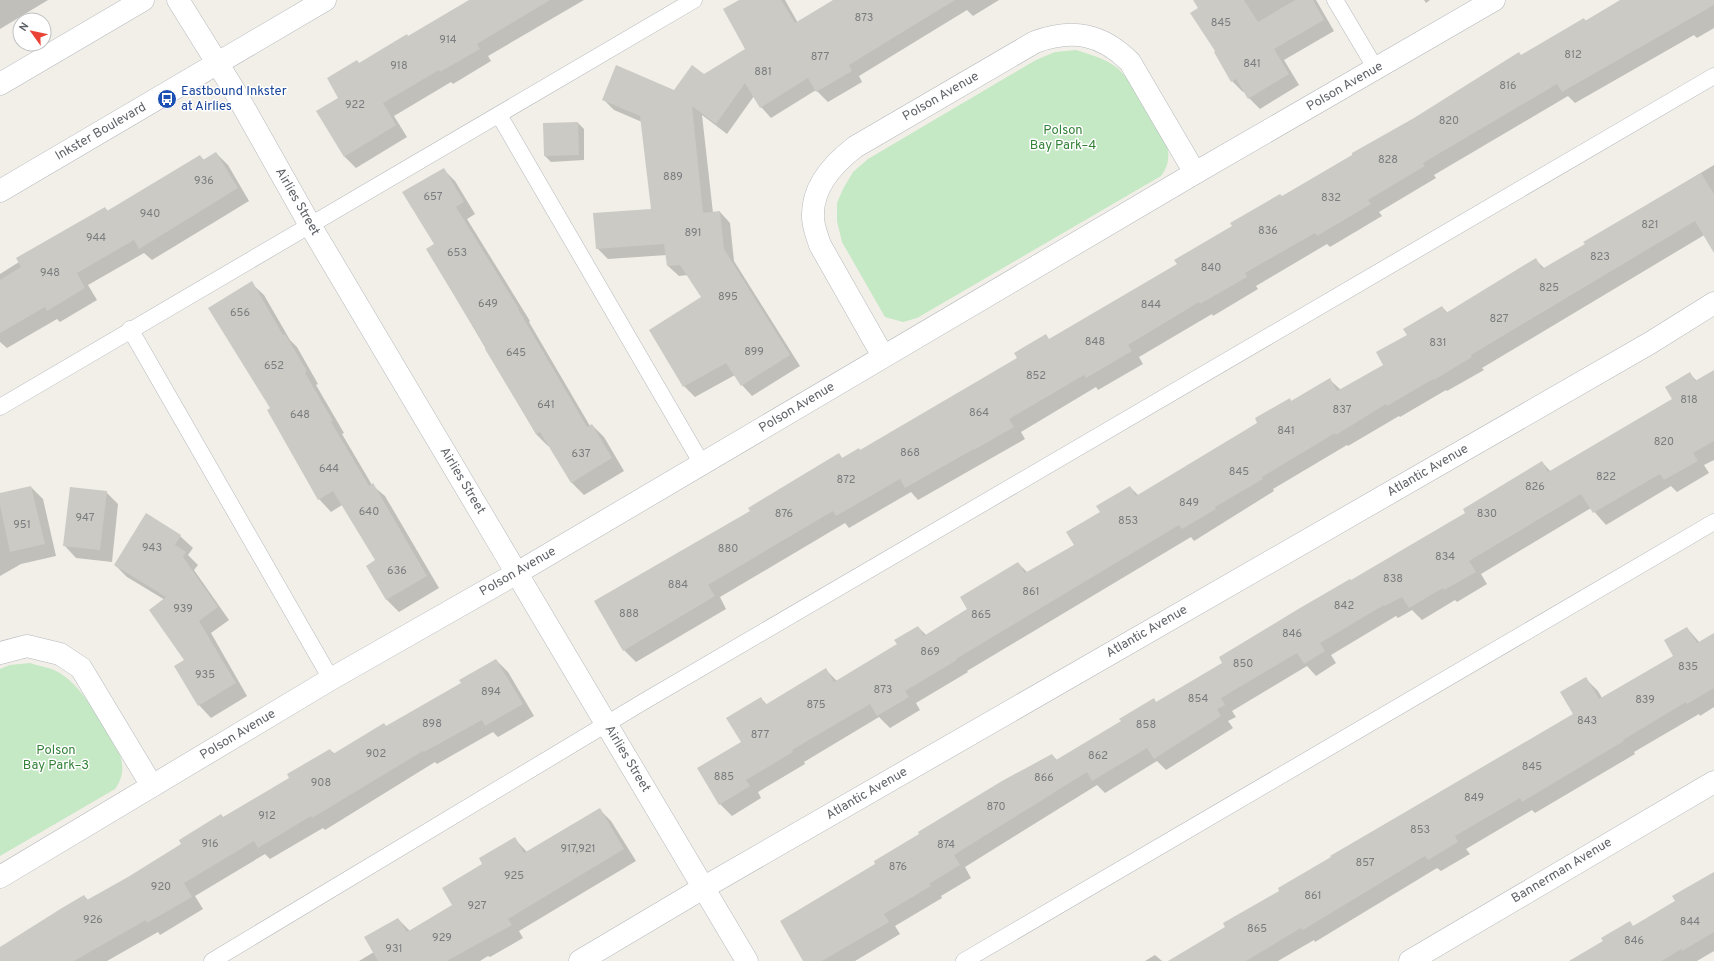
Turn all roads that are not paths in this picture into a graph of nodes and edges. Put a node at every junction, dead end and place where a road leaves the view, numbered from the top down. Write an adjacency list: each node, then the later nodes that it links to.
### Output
1 (143, 0): 10 (street)
2 (178, 0): 7 (street, Airlies Street)
3 (325, 0): 7 (street, Inkster Boulevard)
4 (694, 0): 11 (lane)
5 (1335, 0): 8 (lane)
6 (1494, 0): 8 (street, Polson Avenue)
7 (218, 64): 13 (street, Inkster Boulevard); 14 (street, Airlies Street)
8 (1376, 69): 12 (street, Polson Avenue)
9 (1714, 76): 24 (lane)
10 (0, 84)
11 (498, 115): 14 (lane); 19 (lane)
12 (1195, 173): 17 (street, Polson Avenue); 17 (street, Polson Avenue)
13 (0, 191)
14 (310, 225): 16 (lane); 21 (street, Airlies Street)
15 (1714, 303): 28 (street, Atlantic Avenue)
16 (130, 329): 18 (lane); 23 (lane)
17 (883, 356): 19 (street, Polson Avenue)
18 (0, 407)
19 (702, 464): 21 (street, Polson Avenue)
20 (1714, 522): 32 (lane)
21 (517, 574): 23 (street, Polson Avenue); 24 (street, Airlies Street)
22 (0, 653): 26 (street)
23 (331, 679): 26 (street, Polson Avenue)
24 (606, 724): 28 (street, Airlies Street); 29 (lane)
25 (1714, 782): 33 (street, Bannerman Avenue)
26 (152, 786): 27 (street, Polson Avenue)
27 (0, 877)
28 (703, 888): 30 (street, Atlantic Avenue); 31 (street, Airlies Street)
29 (212, 961)
30 (580, 961)
31 (747, 961)
32 (964, 961)
33 (1410, 961)

